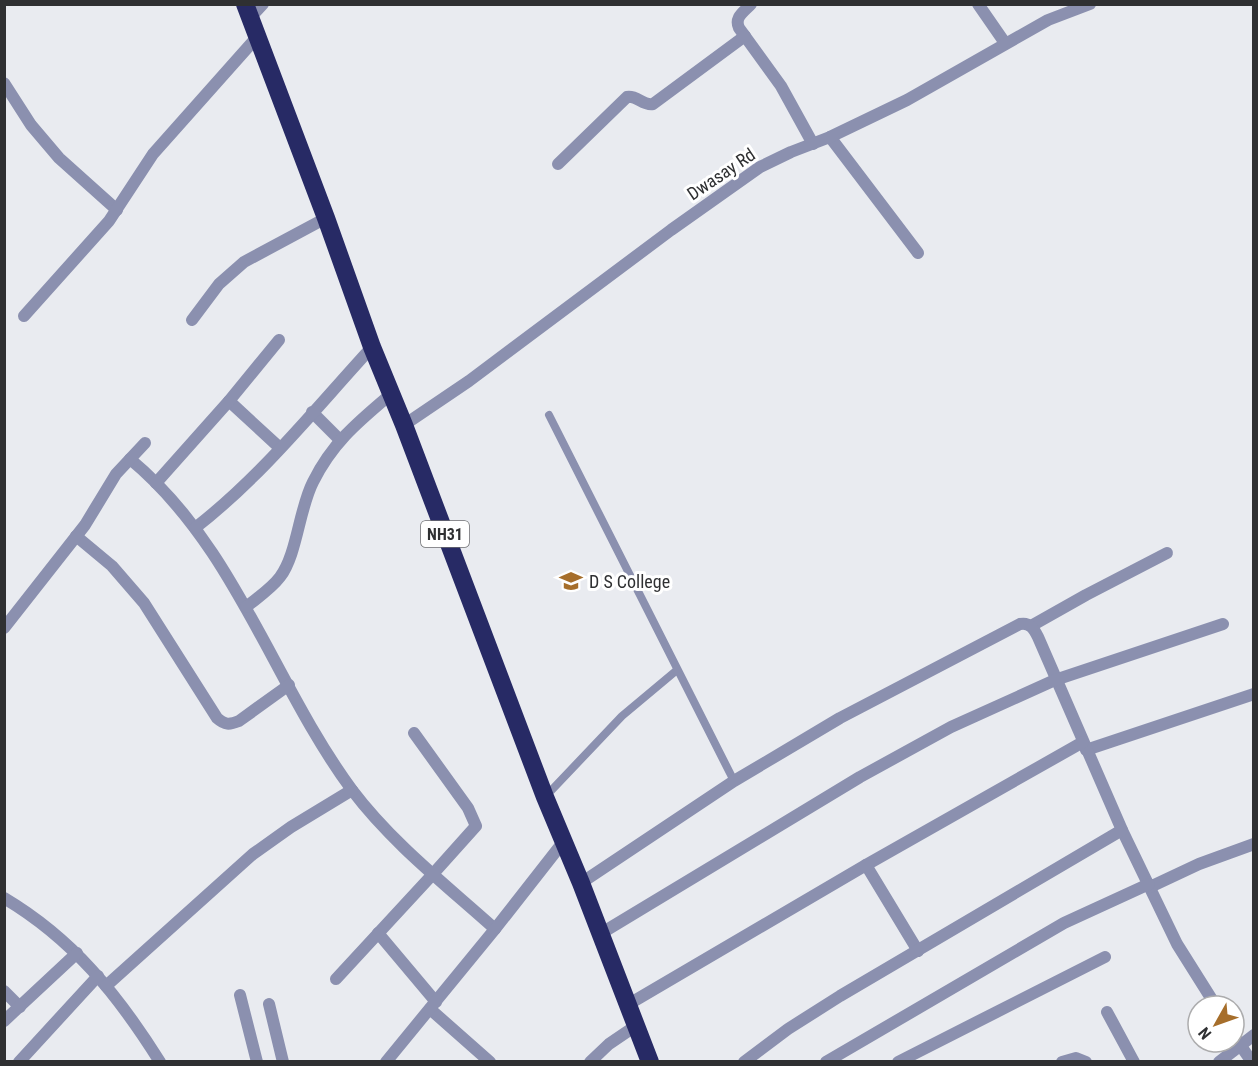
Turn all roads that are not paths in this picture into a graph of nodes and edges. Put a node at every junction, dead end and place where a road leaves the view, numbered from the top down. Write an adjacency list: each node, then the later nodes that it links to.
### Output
1 (751, 4): 6 (street)
2 (978, 4): 8 (street)
3 (1090, 4): 4 (street, Dwasay Rd)
4 (1070, 8): 8 (street, Dwasay Rd)
5 (253, 9): 7 (highway, NH31)
6 (745, 36): 11 (street); 12 (street)
7 (257, 37): 13 (street); 14 (highway, NH31)
8 (1005, 43): 10 (street, Dwasay Rd)
9 (4, 83): 13 (street)
10 (830, 137): 11 (street, Dwasay Rd); 15 (street)
11 (813, 144): 24 (street, Dwasay Rd)
12 (558, 164)
13 (117, 210): 16 (street)
14 (326, 218): 17 (street); 19 (highway, NH31)
15 (918, 253)
16 (24, 316)
17 (192, 320)
18 (279, 340): 21 (street)
19 (372, 347): 20 (highway, NH31); 22 (street)
20 (392, 394): 24 (highway, NH31); 25 (street)
21 (229, 401): 27 (street); 29 (street)
22 (312, 412): 25 (street); 27 (street)
23 (549, 415): 37 (lane)
24 (404, 425): 45 (highway, NH31)
25 (340, 440): 33 (street)
26 (145, 443): 28 (street)
27 (280, 448): 30 (street)
28 (130, 459): 29 (street); 31 (street)
29 (156, 483): 30 (street)
30 (195, 528): 33 (street)
31 (76, 536): 36 (street); 39 (street)
32 (1167, 554): 35 (street)
33 (246, 607): 39 (street)
34 (1223, 624): 38 (street)
35 (1031, 626): 38 (street); 43 (street)
36 (4, 628)
37 (677, 670): 43 (lane); 45 (lane)
38 (1055, 680): 42 (street); 56 (street)
39 (289, 685): 44 (street)
40 (1254, 694): 42 (street)
41 (414, 734): 50 (street)
42 (1085, 746): 46 (street); 49 (street)
43 (734, 781): 51 (street)
44 (352, 790): 50 (street); 61 (street)
45 (545, 797): 47 (highway, NH31)
46 (1122, 830): 52 (street); 57 (street)
47 (564, 841): 51 (highway, NH31); 54 (street)
48 (1254, 844): 52 (street)
49 (866, 865): 57 (street); 66 (street)
50 (434, 874): 54 (street); 55 (street)
51 (581, 884): 56 (highway, NH31)
52 (1149, 885): 63 (street); 81 (street)
53 (6, 901): 58 (street)
54 (495, 929): 67 (street)
55 (378, 933): 60 (street); 67 (street)
56 (600, 934): 66 (highway, NH31)
57 (918, 951): 80 (street)
58 (77, 953): 61 (street); 68 (street)
59 (1105, 957): 82 (street)
60 (336, 979)
61 (102, 981): 72 (street); 73 (street)
62 (4, 991): 68 (street)
63 (1208, 994)
64 (240, 995): 74 (street)
65 (269, 1004): 75 (street)
66 (629, 1004): 71 (highway, NH31)
67 (433, 1006): 76 (street); 77 (street)
68 (20, 1007): 70 (street)
69 (1107, 1012): 85 (street)
70 (4, 1021)
71 (637, 1025): 78 (street); 79 (highway, NH31)
72 (19, 1062)
73 (160, 1062)
74 (257, 1062)
75 (283, 1062)
76 (386, 1062)
77 (490, 1062)
78 (590, 1062)
79 (650, 1062)
80 (744, 1062)
81 (826, 1062)
82 (898, 1062)
83 (1062, 1062): 84 (street)
84 (1086, 1062)
85 (1134, 1062)

